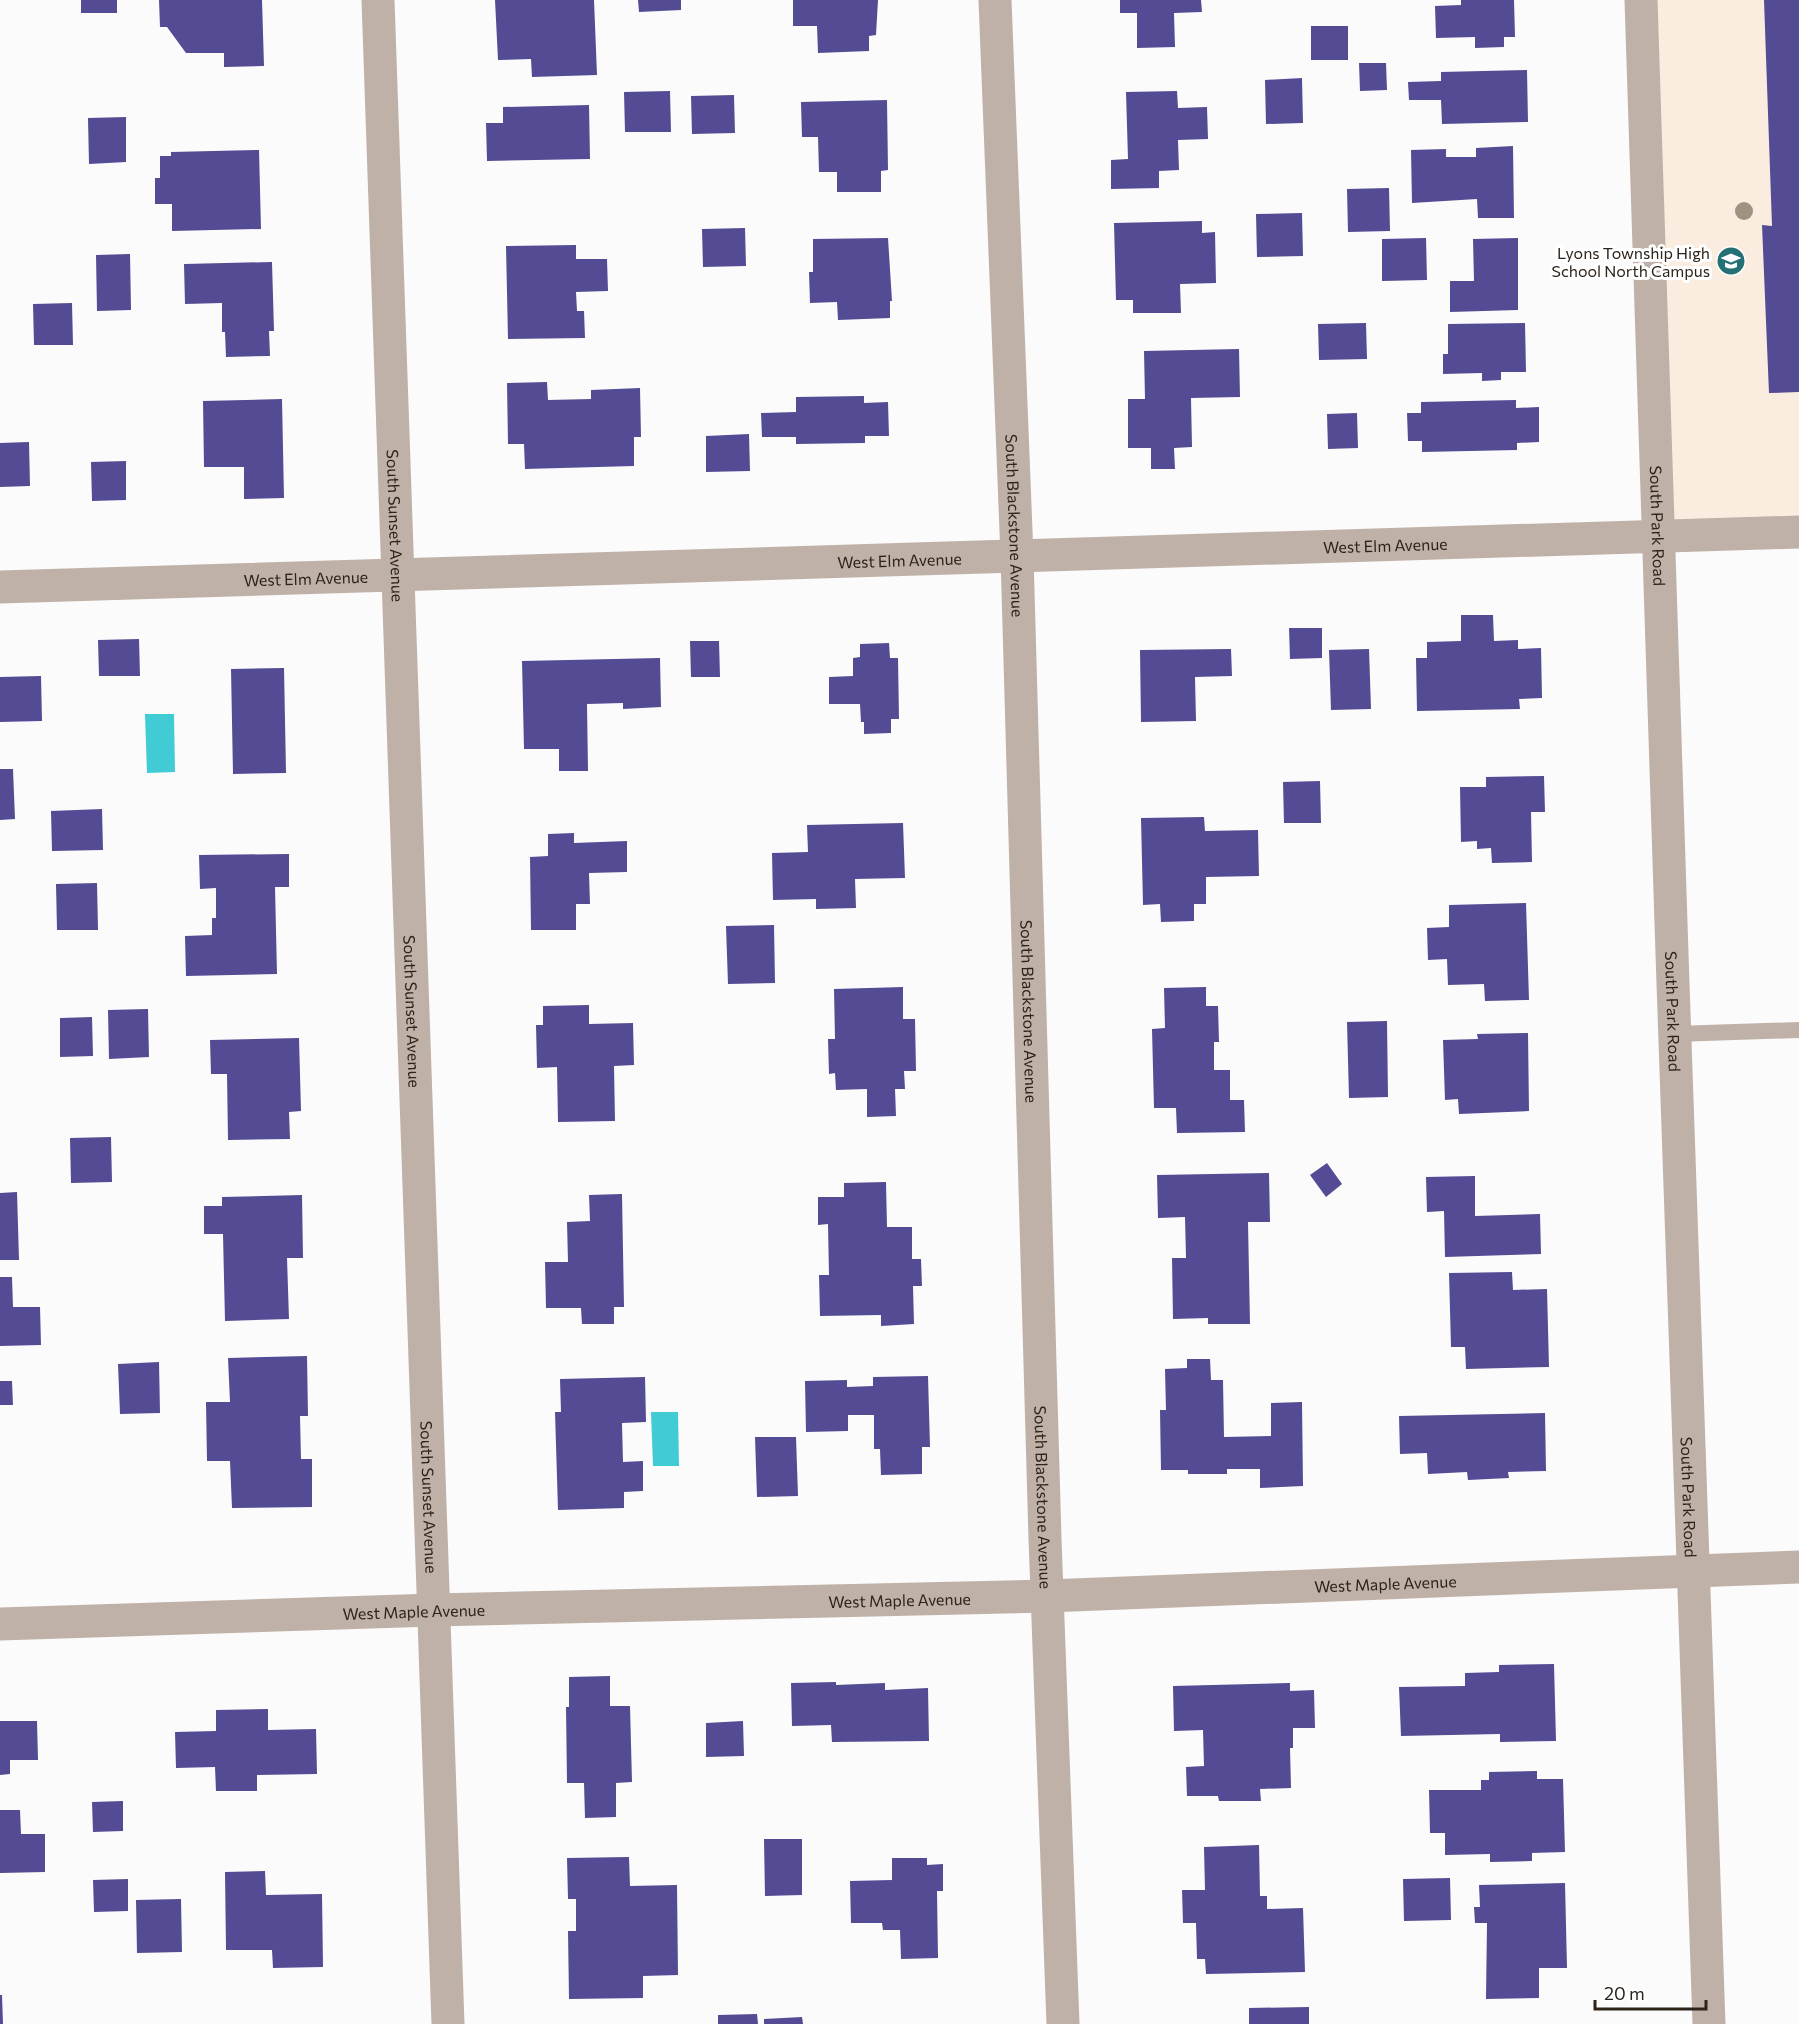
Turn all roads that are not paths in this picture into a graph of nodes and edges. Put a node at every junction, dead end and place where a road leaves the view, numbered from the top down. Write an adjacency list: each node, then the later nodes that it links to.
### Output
1 (378, 0): 7 (street, South Sunset Avenue)
2 (995, 0): 6 (street, South Blackstone Avenue)
3 (1641, 0): 5 (street, South Park Road)
4 (1799, 532): 5 (street, West Elm Avenue)
5 (1660, 536): 6 (street, West Elm Avenue); 10 (street, South Park Road)
6 (1017, 556): 7 (street, West Elm Avenue); 13 (street, South Blackstone Avenue)
7 (399, 576): 8 (street, West Elm Avenue); 14 (street, South Sunset Avenue)
8 (0, 587)
9 (1799, 1030): 10 (lane)
10 (1675, 1034): 12 (street, South Park Road)
11 (1799, 1567): 12 (street, West Maple Avenue)
12 (1691, 1572): 13 (street, West Maple Avenue); 18 (street, South Park Road)
13 (1047, 1596): 14 (street, West Maple Avenue); 17 (street, South Blackstone Avenue)
14 (434, 1610): 15 (street, West Maple Avenue); 16 (street, South Sunset Avenue)
15 (0, 1624)
16 (448, 2024)
17 (1062, 2024)
18 (1709, 2024)

